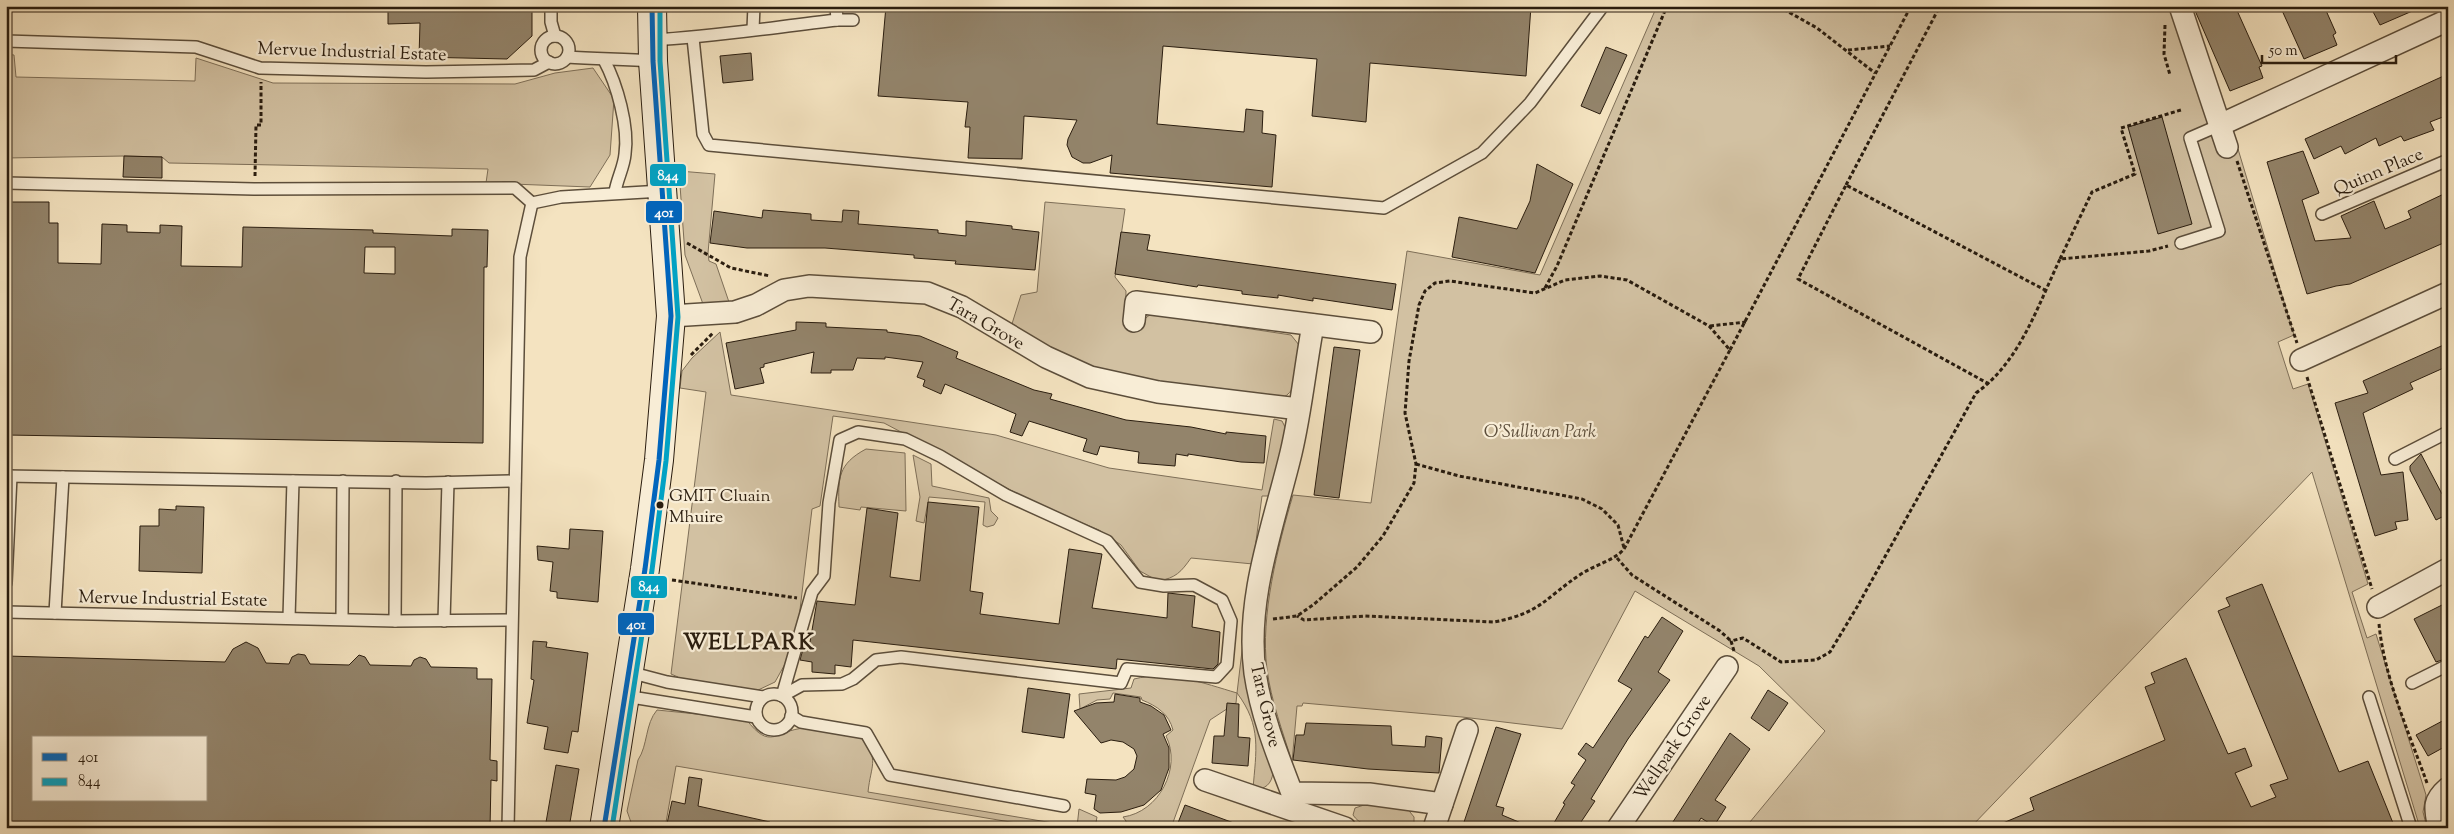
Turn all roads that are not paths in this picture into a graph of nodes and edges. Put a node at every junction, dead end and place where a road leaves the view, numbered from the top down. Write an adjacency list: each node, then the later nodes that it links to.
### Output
1 (551, 6): 11 (lane)
2 (652, 6): 14 (main road)
3 (754, 6): 10 (lane)
4 (836, 6): 7 (lane)
5 (1603, 6): 12 (lane)
6 (2180, 6): 18 (street)
7 (837, 20): 8 (lane, Mervue Industrial Estate); 10 (lane, Mervue Industrial Estate)
8 (853, 20)
9 (2448, 20): 18 (street)
10 (753, 29): 12 (lane, Mervue Industrial Estate)
11 (555, 36): 15 (lane); 17 (lane)
12 (693, 38): 14 (lane, Mervue Industrial Estate)
13 (6, 42): 17 (lane, Mervue Industrial Estate)
14 (653, 50): 16 (lane, Mervue Industrial Estate); 22 (main road)
15 (567, 56): 16 (lane, Mervue Industrial Estate); 17 (lane, Mervue Industrial Estate)
16 (604, 60): 23 (lane)
17 (549, 62)
18 (2220, 125): 19 (street); 26 (lane)
19 (2227, 147)
20 (2448, 160): 25 (lane, Quinn Place)
21 (6, 183): 24 (lane)
22 (663, 191): 23 (lane); 28 (main road)
23 (615, 192): 24 (lane)
24 (532, 203): 41 (lane)
25 (2322, 214)
26 (2181, 243)
27 (2448, 293): 32 (street)
28 (671, 316): 33 (street, Tara Grove); 56 (main road)
29 (1134, 321): 30 (street)
30 (1313, 326): 31 (street); 33 (street, Tara Grove)
31 (1371, 332)
32 (2301, 360)
33 (1299, 409): 65 (street, Tara Grove)
34 (2448, 432): 35 (lane)
35 (2395, 458)
36 (9, 476): 37 (lane); 44 (lane)
37 (63, 478): 38 (lane); 47 (lane, Mervue Industrial Estate)
38 (293, 481): 39 (lane); 48 (lane, Mervue Industrial Estate)
39 (343, 481): 40 (lane); 49 (lane)
40 (396, 481): 42 (lane); 51 (lane)
41 (515, 481): 42 (lane); 50 (lane)
42 (448, 482): 52 (lane)
43 (2448, 569): 45 (street)
44 (6, 583)
45 (2378, 607)
46 (6, 612): 47 (lane, Mervue Industrial Estate)
47 (55, 613): 48 (lane, Mervue Industrial Estate)
48 (289, 618): 49 (lane, Mervue Industrial Estate)
49 (342, 619): 51 (lane, Mervue Industrial Estate)
50 (511, 620): 52 (lane, Mervue Industrial Estate); 68 (lane)
51 (395, 621): 52 (lane, Mervue Industrial Estate)
52 (444, 621)
53 (2448, 665): 55 (lane)
54 (1727, 667): 72 (street, Wellpark Grove)
55 (2412, 683)
56 (627, 684): 58 (lane); 61 (lane); 69 (main road)
57 (782, 696): 57 (lane); 58 (lane); 60 (lane)
58 (763, 697): 61 (lane)
59 (2369, 697): 73 (lane)
60 (791, 716): 61 (lane); 67 (lane)
61 (756, 717)
62 (1467, 730): 66 (street)
63 (1205, 780): 65 (street)
64 (2443, 792): 74 (street)
65 (1289, 800): 66 (street); 70 (street)
66 (1442, 804): 71 (street)
67 (1064, 806)
68 (508, 828)
69 (604, 828)
70 (1345, 828)
71 (1434, 828)
72 (1618, 828)
73 (2411, 828)
74 (2439, 828)

